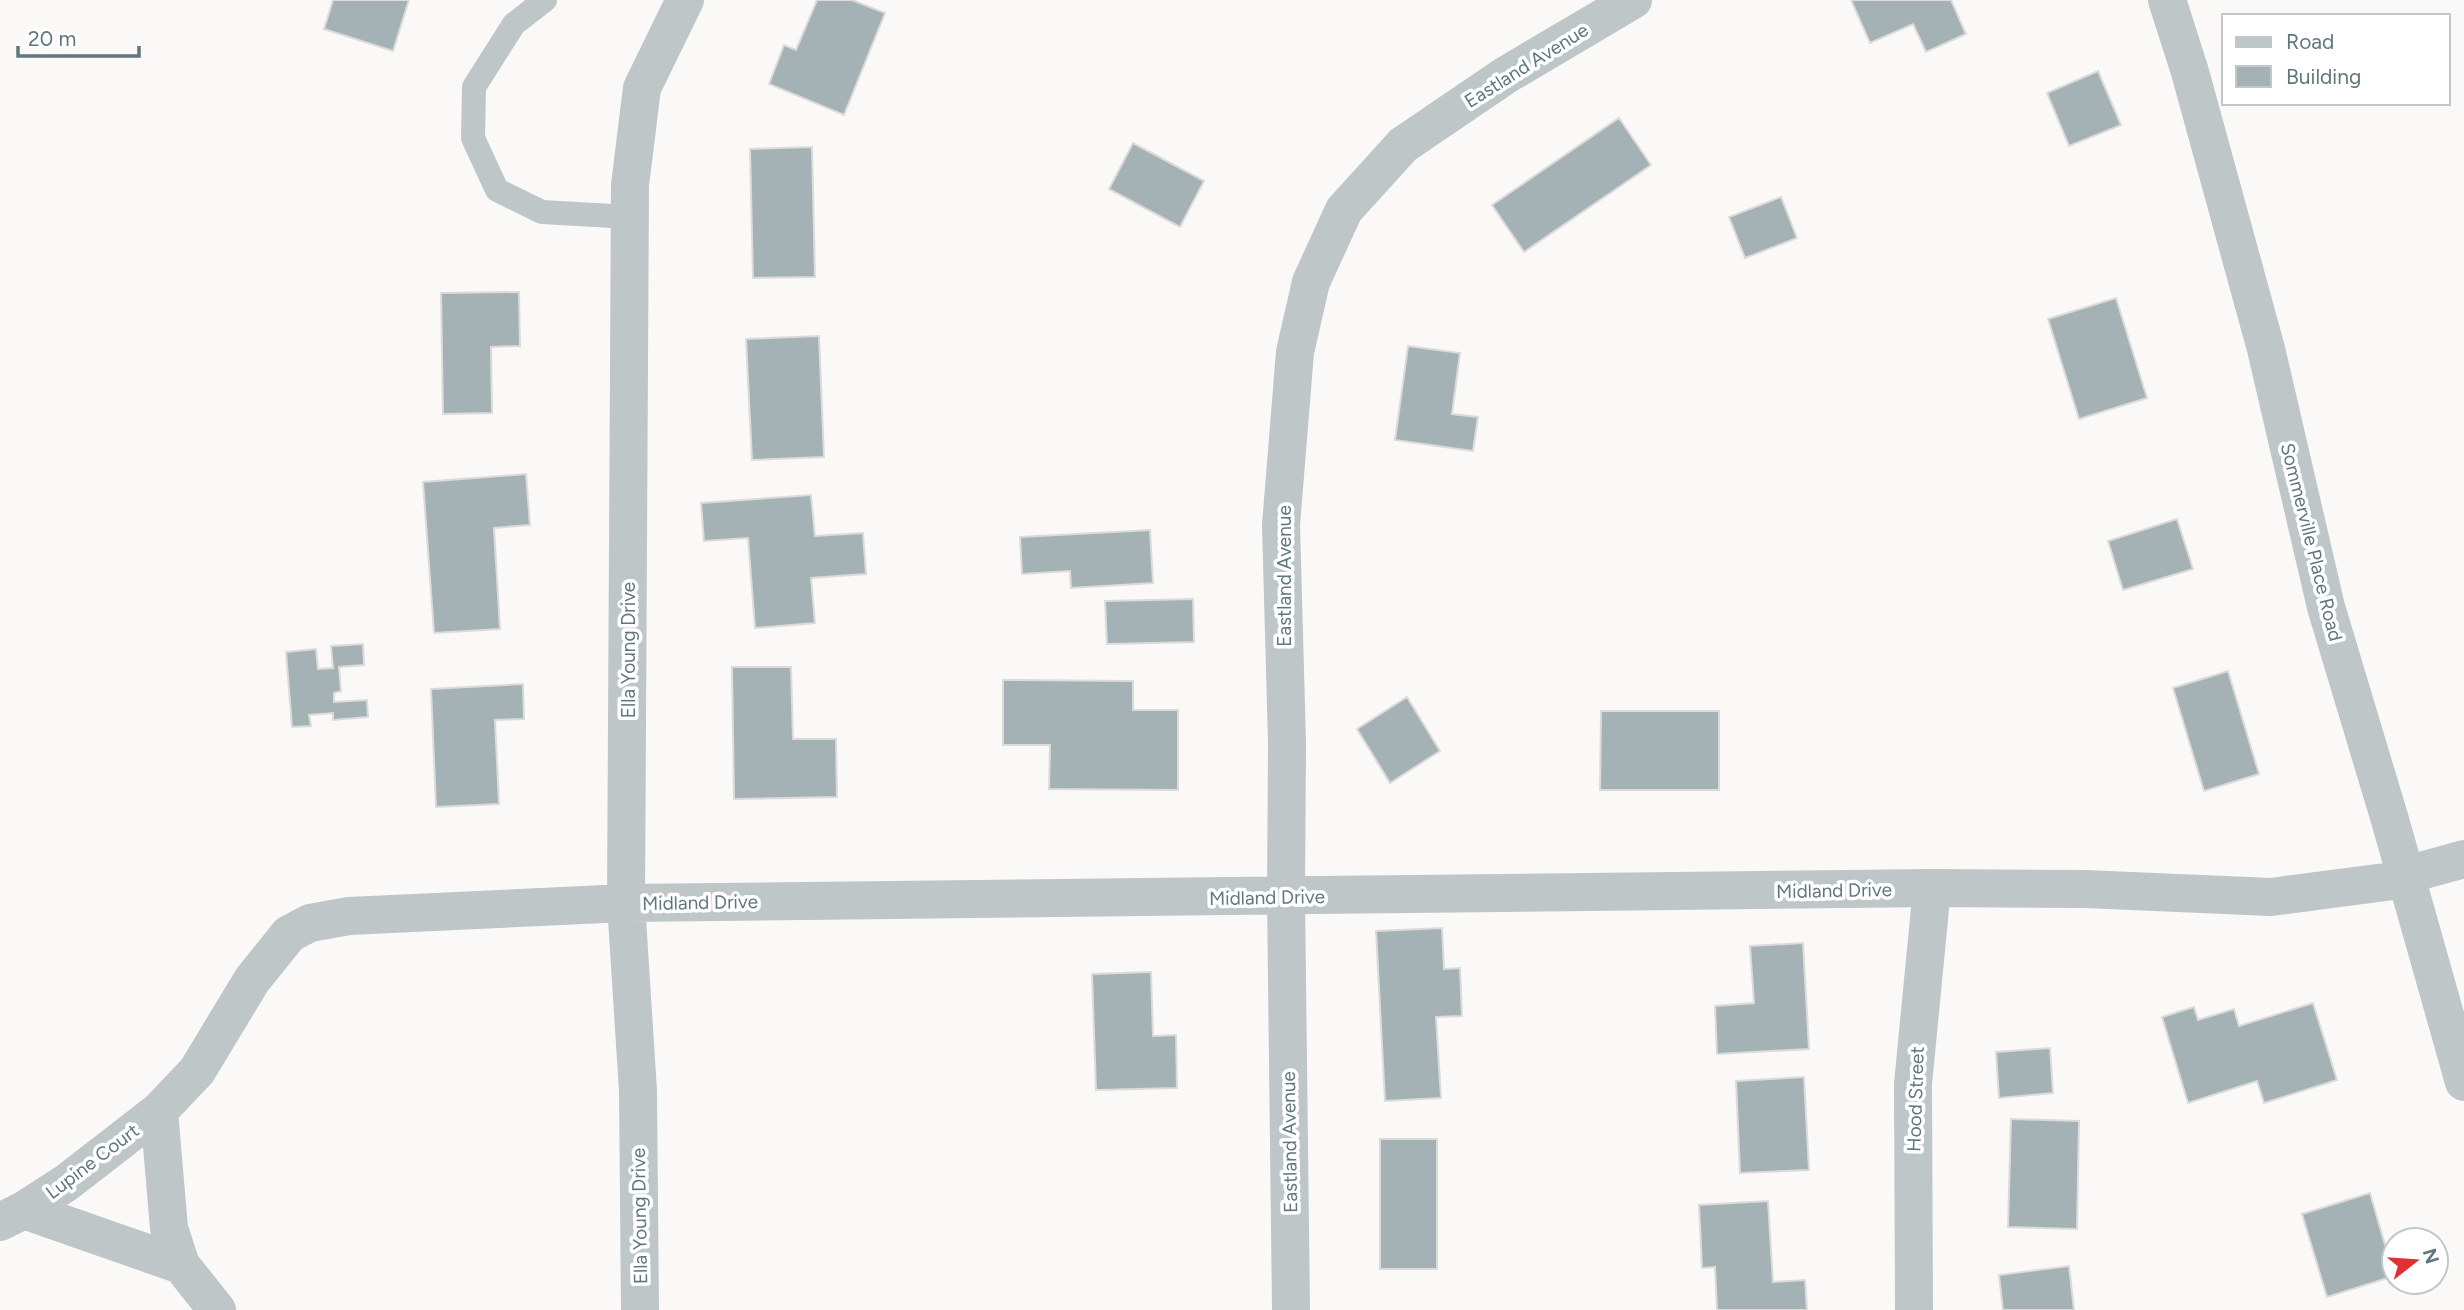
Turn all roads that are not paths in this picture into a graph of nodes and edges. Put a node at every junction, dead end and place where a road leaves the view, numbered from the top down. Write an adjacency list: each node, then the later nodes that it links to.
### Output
1 (545, 0): 5 (lane)
2 (685, 0): 5 (street, Ella Young Drive)
3 (1633, 0): 9 (street, Eastland Avenue)
4 (2167, 0): 7 (street, Sommerville Place Road)
5 (630, 217): 10 (street, Ella Young Drive)
6 (2464, 859): 7 (street, Midland Drive)
7 (2406, 875): 8 (street, Midland Drive); 11 (street, Sommerville Place Road)
8 (1932, 888): 9 (street, Midland Drive); 18 (street, Hood Street)
9 (1286, 897): 10 (street, Midland Drive); 17 (street, Eastland Avenue)
10 (626, 902): 12 (street, Midland Drive); 16 (street, Ella Young Drive)
11 (2464, 1082)
12 (159, 1111): 13 (street, Lupine Court); 14 (street)
13 (12, 1216): 14 (street, Lupine Court)
14 (181, 1265): 15 (street)
15 (217, 1310)
16 (640, 1310)
17 (1292, 1310)
18 (1914, 1310)

